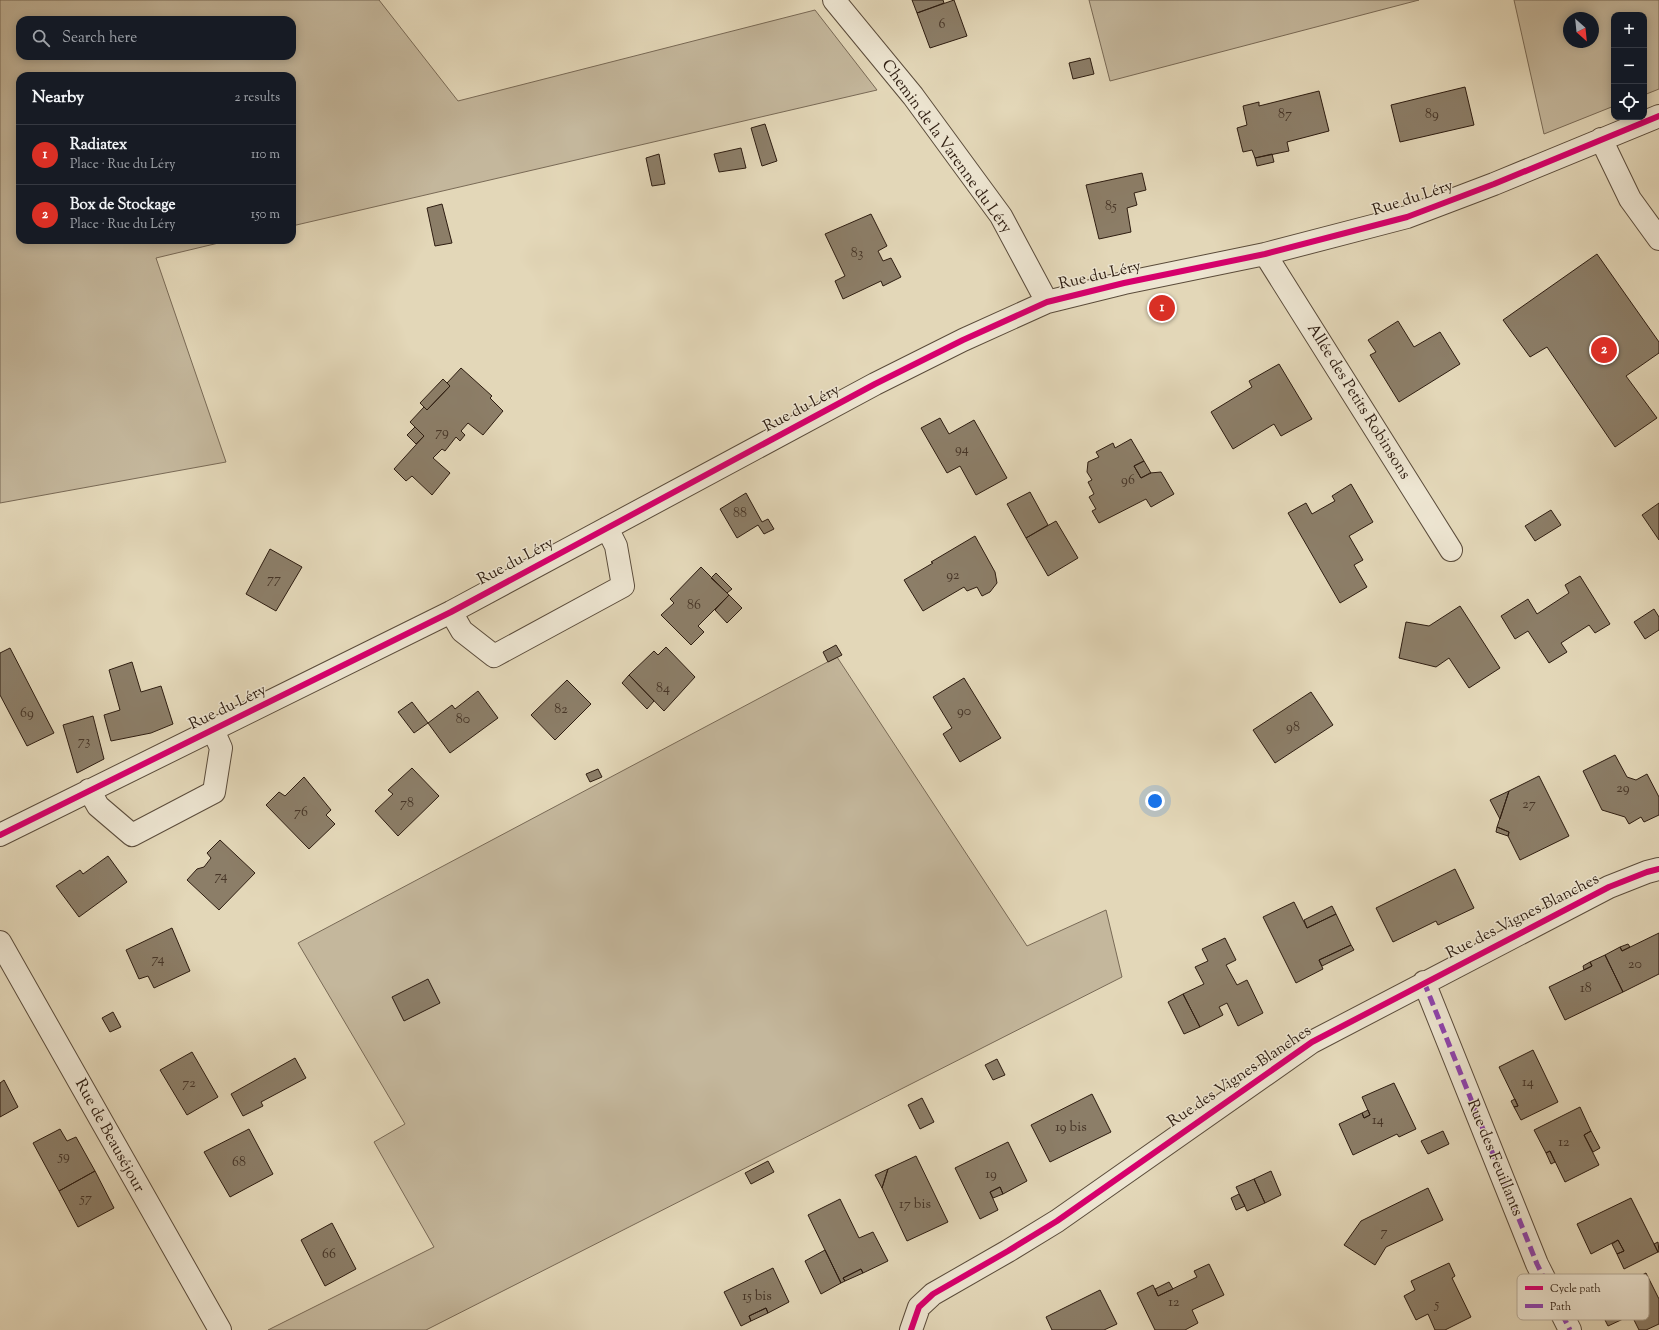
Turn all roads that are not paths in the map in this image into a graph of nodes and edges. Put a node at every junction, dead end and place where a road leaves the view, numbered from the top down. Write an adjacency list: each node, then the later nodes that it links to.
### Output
1 (834, 0): 6 (street, Chemin de la Varenne du Léry)
2 (1659, 116): 3 (street, Rue du Léry)
3 (1601, 139): 4 (street); 5 (street, Rue du Léry)
4 (1659, 240)
5 (1265, 254): 6 (street, Rue du Léry); 8 (street, Allée des Petits Robinsons)
6 (1048, 302): 7 (street, Rue du Léry)
7 (607, 528): 9 (street, Rue du Léry); 9 (street)
8 (1451, 550)
9 (451, 612): 10 (street, Rue du Léry)
10 (213, 730): 11 (street, Rue du Léry); 11 (street)
11 (88, 790): 12 (street, Rue du Léry)
12 (0, 835)
13 (1659, 869): 15 (street, Rue des Vignes Blanches)
14 (0, 942): 18 (street, Rue de Beauséjour)
15 (1424, 982): 16 (street, Rue des Feuillants); 19 (street, Rue des Vignes Blanches)
16 (1542, 1274)
17 (1565, 1320): 20 (street, Rue des Feuillants)
18 (220, 1330)
19 (911, 1330)
20 (1570, 1330)

